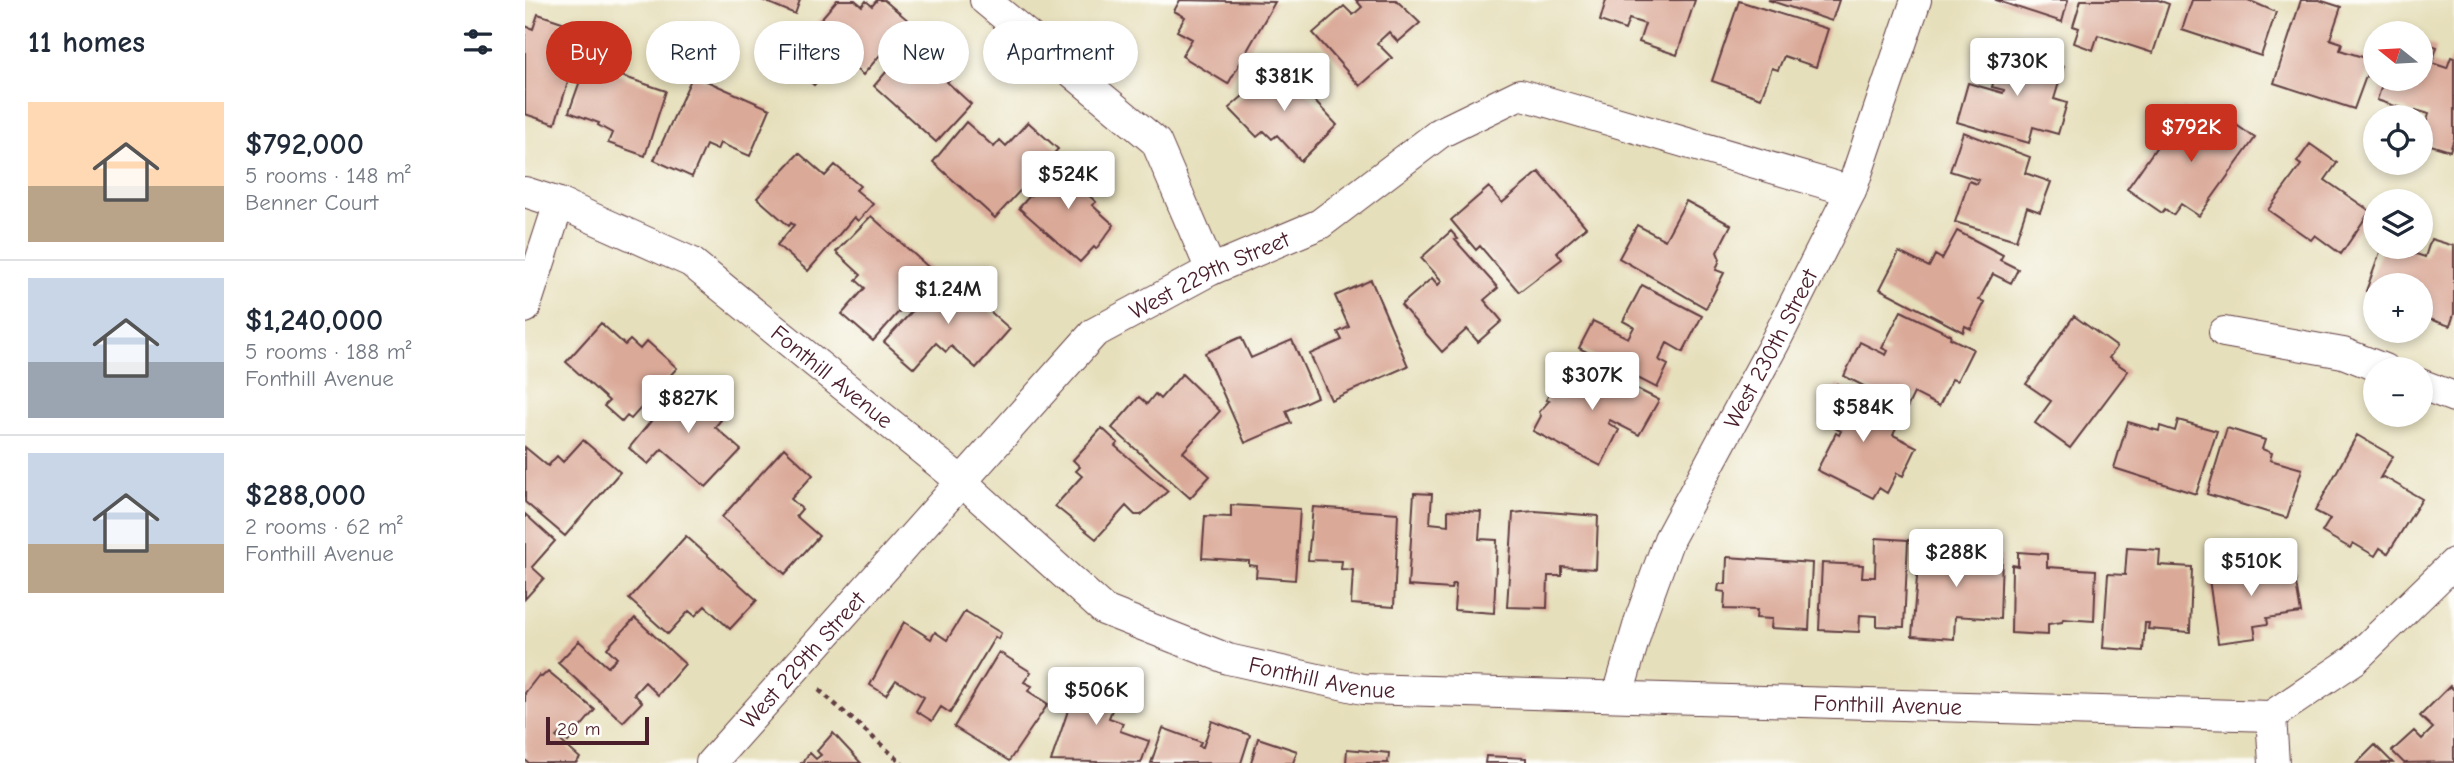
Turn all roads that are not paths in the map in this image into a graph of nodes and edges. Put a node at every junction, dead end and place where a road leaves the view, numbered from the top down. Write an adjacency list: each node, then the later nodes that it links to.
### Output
1 (985, 0): 6 (street)
2 (1916, 0): 3 (street, West 230th Street)
3 (1851, 191): 6 (street, West 229th Street); 14 (street, West 230th Street)
4 (525, 192): 5 (street, Fonthill Avenue)
5 (559, 203): 7 (street); 12 (street, Fonthill Avenue)
6 (1211, 270): 12 (street, West 229th Street)
7 (525, 308)
8 (2224, 332): 9 (street)
9 (2363, 361)
10 (2433, 389): 11 (street)
11 (2454, 397)
12 (961, 481): 14 (street, Fonthill Avenue); 16 (street, West 229th Street)
13 (2454, 563): 15 (street)
14 (1618, 695): 15 (street, Fonthill Avenue)
15 (2271, 716): 17 (street)
16 (711, 763)
17 (2274, 763)

